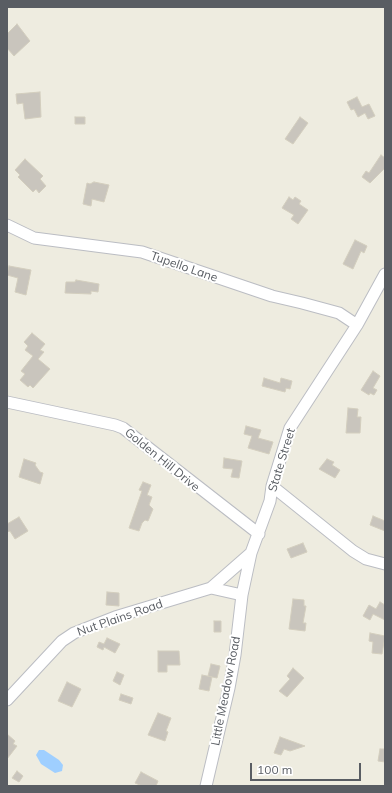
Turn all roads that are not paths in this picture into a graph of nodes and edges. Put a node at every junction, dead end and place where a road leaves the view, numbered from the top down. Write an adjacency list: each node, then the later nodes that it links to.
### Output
1 (7, 224): 3 (street, Tupello Lane)
2 (385, 274): 3 (street, State Street)
3 (357, 325): 5 (street, State Street)
4 (7, 402): 6 (street, Golden Hill Drive)
5 (272, 486): 6 (street, State Street); 8 (street)
6 (259, 534): 7 (street, State Street)
7 (251, 554): 9 (street, Nut Plains Road); 10 (street, State Street)
8 (385, 564)
9 (211, 588): 10 (street, Nut Plains Road); 11 (street, Nut Plains Road)
10 (242, 595): 12 (street, Little Meadow Road)
11 (7, 700)
12 (206, 786)

